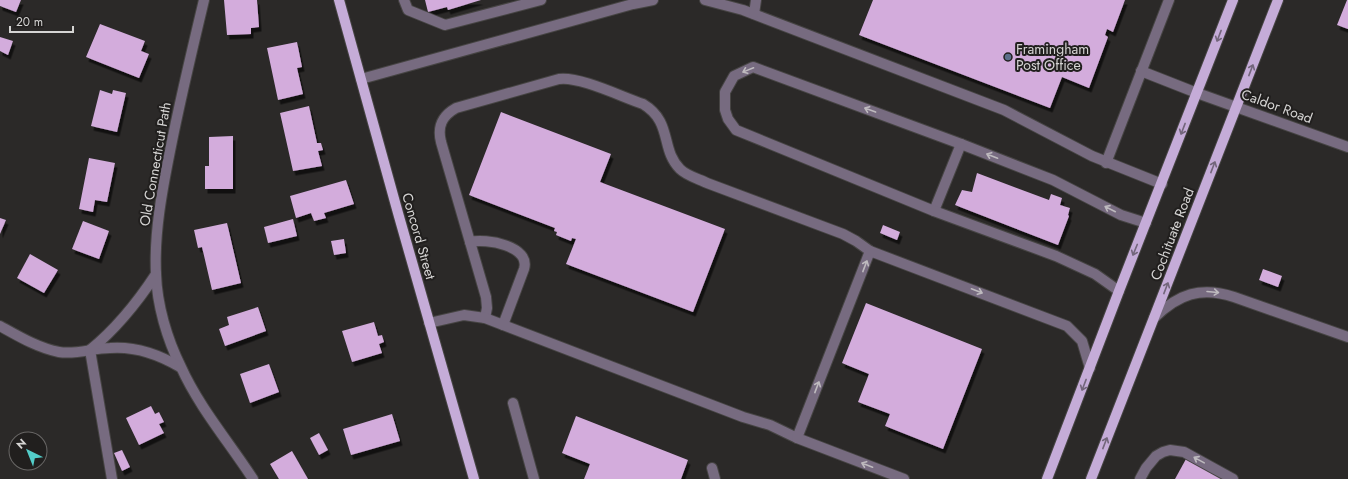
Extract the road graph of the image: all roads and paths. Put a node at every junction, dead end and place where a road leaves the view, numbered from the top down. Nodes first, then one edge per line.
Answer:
1 (204, 0) edge
2 (339, 0) edge
3 (404, 0) edge
4 (541, 0) edge
5 (653, 0) edge
6 (705, 0) edge
7 (756, 0) edge
8 (1169, 0) edge
9 (1233, 0) edge
10 (1278, 0) edge
11 (754, 14) junction
12 (1141, 71) junction
13 (361, 79) junction
14 (1197, 93) junction
15 (1236, 107) junction
16 (961, 144) junction
17 (1348, 147) edge
18 (1106, 163) junction
19 (1162, 184) junction
20 (934, 211) junction
21 (1146, 223) junction
22 (470, 242) junction
23 (870, 250) junction
24 (156, 274) junction
25 (1119, 291) junction
26 (485, 318) junction
27 (1154, 318) junction
28 (429, 323) junction
29 (503, 325) junction
30 (0, 326) edge
31 (1348, 337) edge
32 (90, 350) junction
33 (180, 366) junction
34 (1090, 368) junction
35 (513, 402) dead end
36 (797, 438) junction
37 (712, 468) dead end
38 (112, 479) edge
39 (253, 479) edge
40 (474, 479) edge
41 (534, 479) edge
42 (715, 479) edge
43 (904, 479) edge
44 (1047, 479) edge
45 (1091, 479) edge
46 (1140, 479) edge
47 (1233, 479) edge

1 - 24 street, Old Connecticut Path
2 - 13 main road, Concord Street
3 - 4 street
5 - 13 street
6 - 11 street
7 - 11 street
8 - 12 street
9 -> 14 main road, Cochituate Road
15 -> 10 main road, Cochituate Road
11 - 18 street
12 - 14 street, Caldor Road
12 - 18 street
13 - 28 main road, Concord Street
14 - 15 street, Caldor Road
14 -> 19 main road, Cochituate Road
15 - 17 street, Caldor Road
27 -> 15 main road, Cochituate Road
16 - 20 street
16 -> 20 street
21 -> 16 street
18 - 19 street
19 - 21 main road, Cochituate Road
20 - 25 street
21 -> 25 main road, Cochituate Road
22 - 23 street
22 - 26 street
22 - 29 street
23 -> 34 street
36 -> 23 street
24 - 32 street
24 - 33 street, Old Connecticut Path
25 - 34 main road, Cochituate Road
26 - 28 street
26 - 29 street
27 -> 31 street
45 -> 27 main road, Cochituate Road
28 - 40 main road, Concord Street
29 - 36 street
30 - 32 street
32 - 33 street
32 - 38 street
33 - 39 street, Old Connecticut Path
34 -> 44 main road, Cochituate Road
35 - 41 street
43 -> 36 street
37 - 42 street
47 -> 46 street

